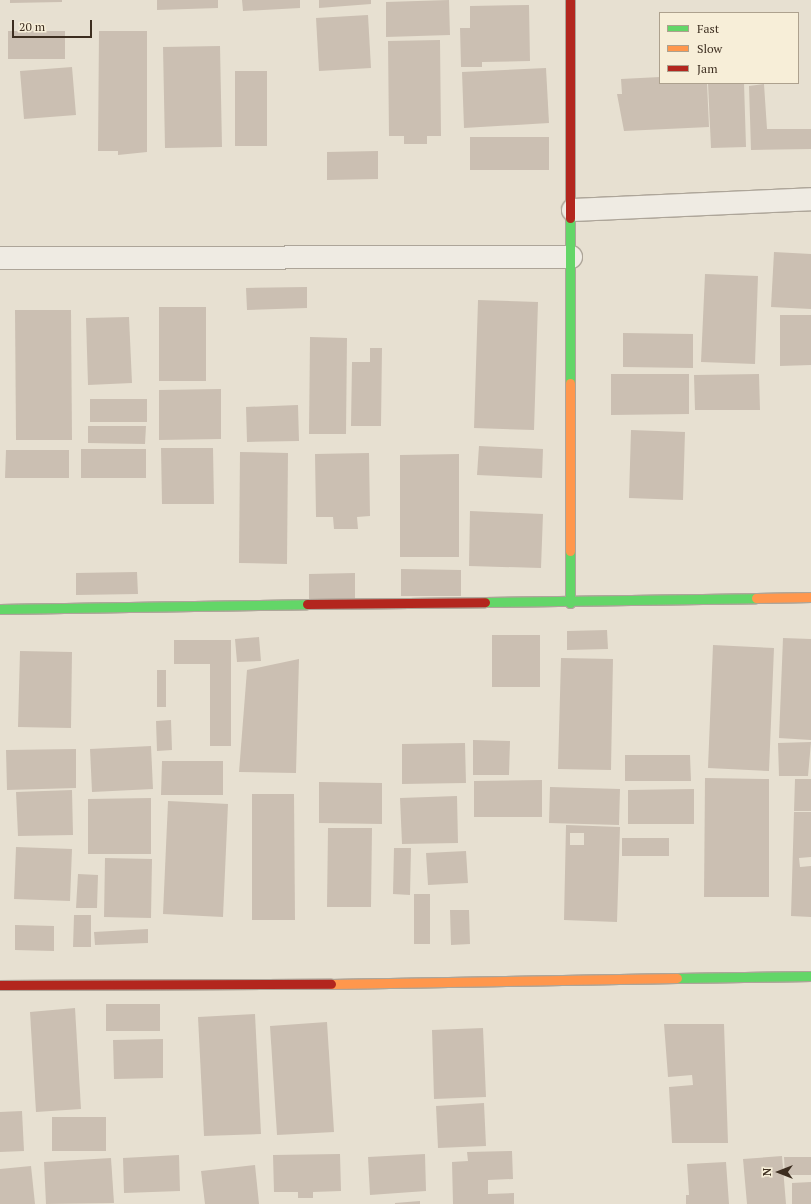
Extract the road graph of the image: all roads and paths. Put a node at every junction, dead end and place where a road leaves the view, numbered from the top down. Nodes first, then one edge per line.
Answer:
1 (570, 0) edge
2 (811, 199) edge
3 (573, 210) junction
4 (571, 257) junction
5 (0, 258) edge
6 (811, 597) edge
7 (570, 603) junction
8 (0, 609) edge
9 (811, 976) edge
10 (0, 985) edge

1 - 3 street
2 - 3 street
3 - 4 street
4 - 5 street
4 - 7 street
6 - 7 street
7 - 8 street
9 - 10 street

